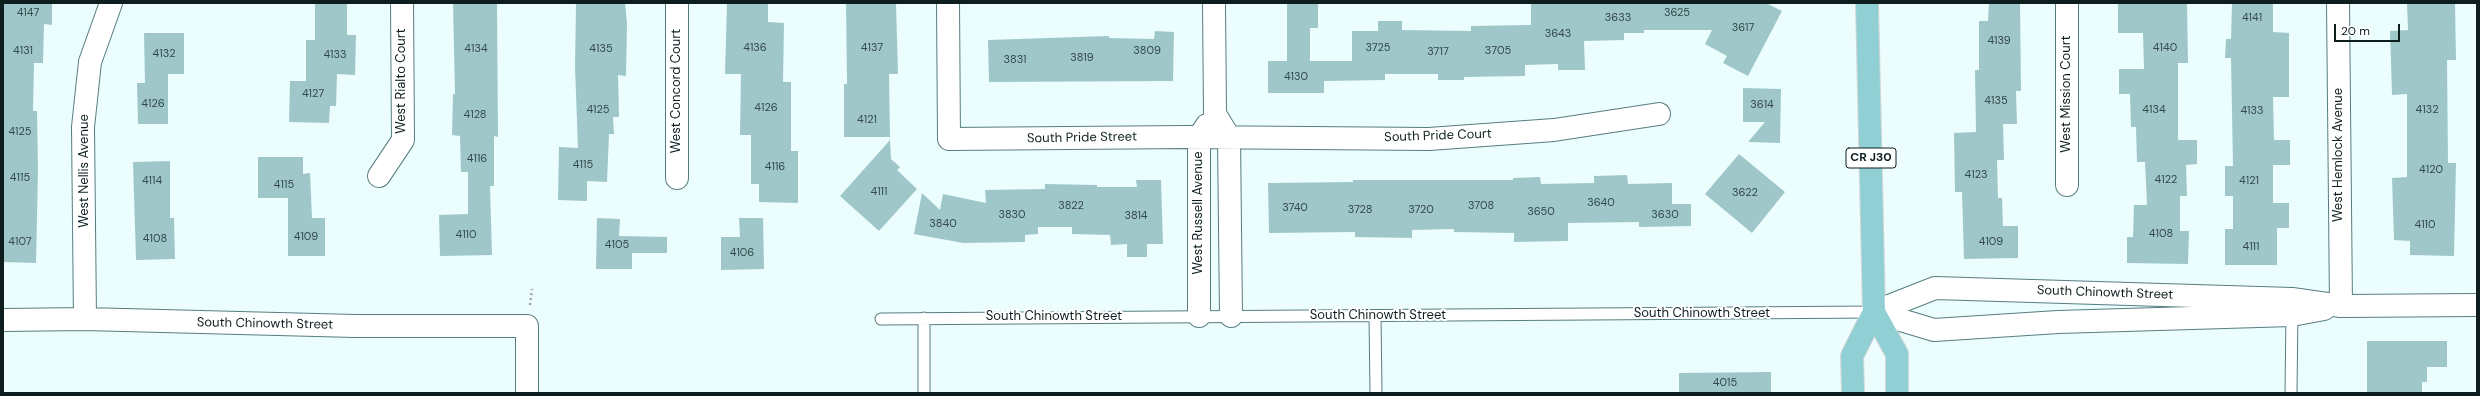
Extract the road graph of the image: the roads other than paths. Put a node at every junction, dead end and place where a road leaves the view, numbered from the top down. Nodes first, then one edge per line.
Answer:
1 (112, 3) edge
2 (402, 3) edge
3 (676, 3) edge
4 (948, 3) edge
5 (1214, 3) edge
6 (1867, 3) edge
7 (2067, 3) edge
8 (2338, 3) edge
9 (1659, 114) dead end
10 (1214, 136) junction
11 (379, 176) dead end
12 (677, 178) dead end
13 (2067, 185) dead end
14 (2477, 305) edge
15 (2341, 306) junction
16 (2292, 307) junction
17 (1874, 312) junction
18 (1198, 316) junction
19 (1231, 316) junction
20 (1375, 316) junction
21 (881, 318) dead end
22 (924, 318) junction
23 (85, 319) junction
24 (3, 320) edge
25 (527, 393) edge
26 (924, 393) edge
27 (1376, 393) edge
28 (1853, 393) edge
29 (1897, 393) edge
30 (2291, 393) edge

1 - 23 street, West Nellis Avenue
2 - 11 street, West Rialto Court
3 - 12 street, West Concord Court
4 - 10 street, South Pride Street
5 - 10 street
6 - 17 main road, CR J30
7 - 13 street, West Mission Court
8 - 15 street, West Hemlock Avenue
9 - 10 street, South Pride Court
10 - 18 street, West Russell Avenue
10 - 19 street
14 - 15 street, South Chinowth Street
15 - 16 street, South Chinowth Street
16 - 17 street, South Chinowth Street
16 - 17 street, South Chinowth Street
16 - 30 lane
17 - 20 lane, South Chinowth Street
17 - 28 main road, CR J30
17 - 29 main road, CR J30
18 - 19 lane, South Chinowth Street
18 - 22 lane, South Chinowth Street
19 - 20 lane, South Chinowth Street
20 - 27 lane
21 - 22 lane, South Chinowth Street
22 - 26 lane
23 - 24 street, South Chinowth Street
23 - 25 street, South Chinowth Street

